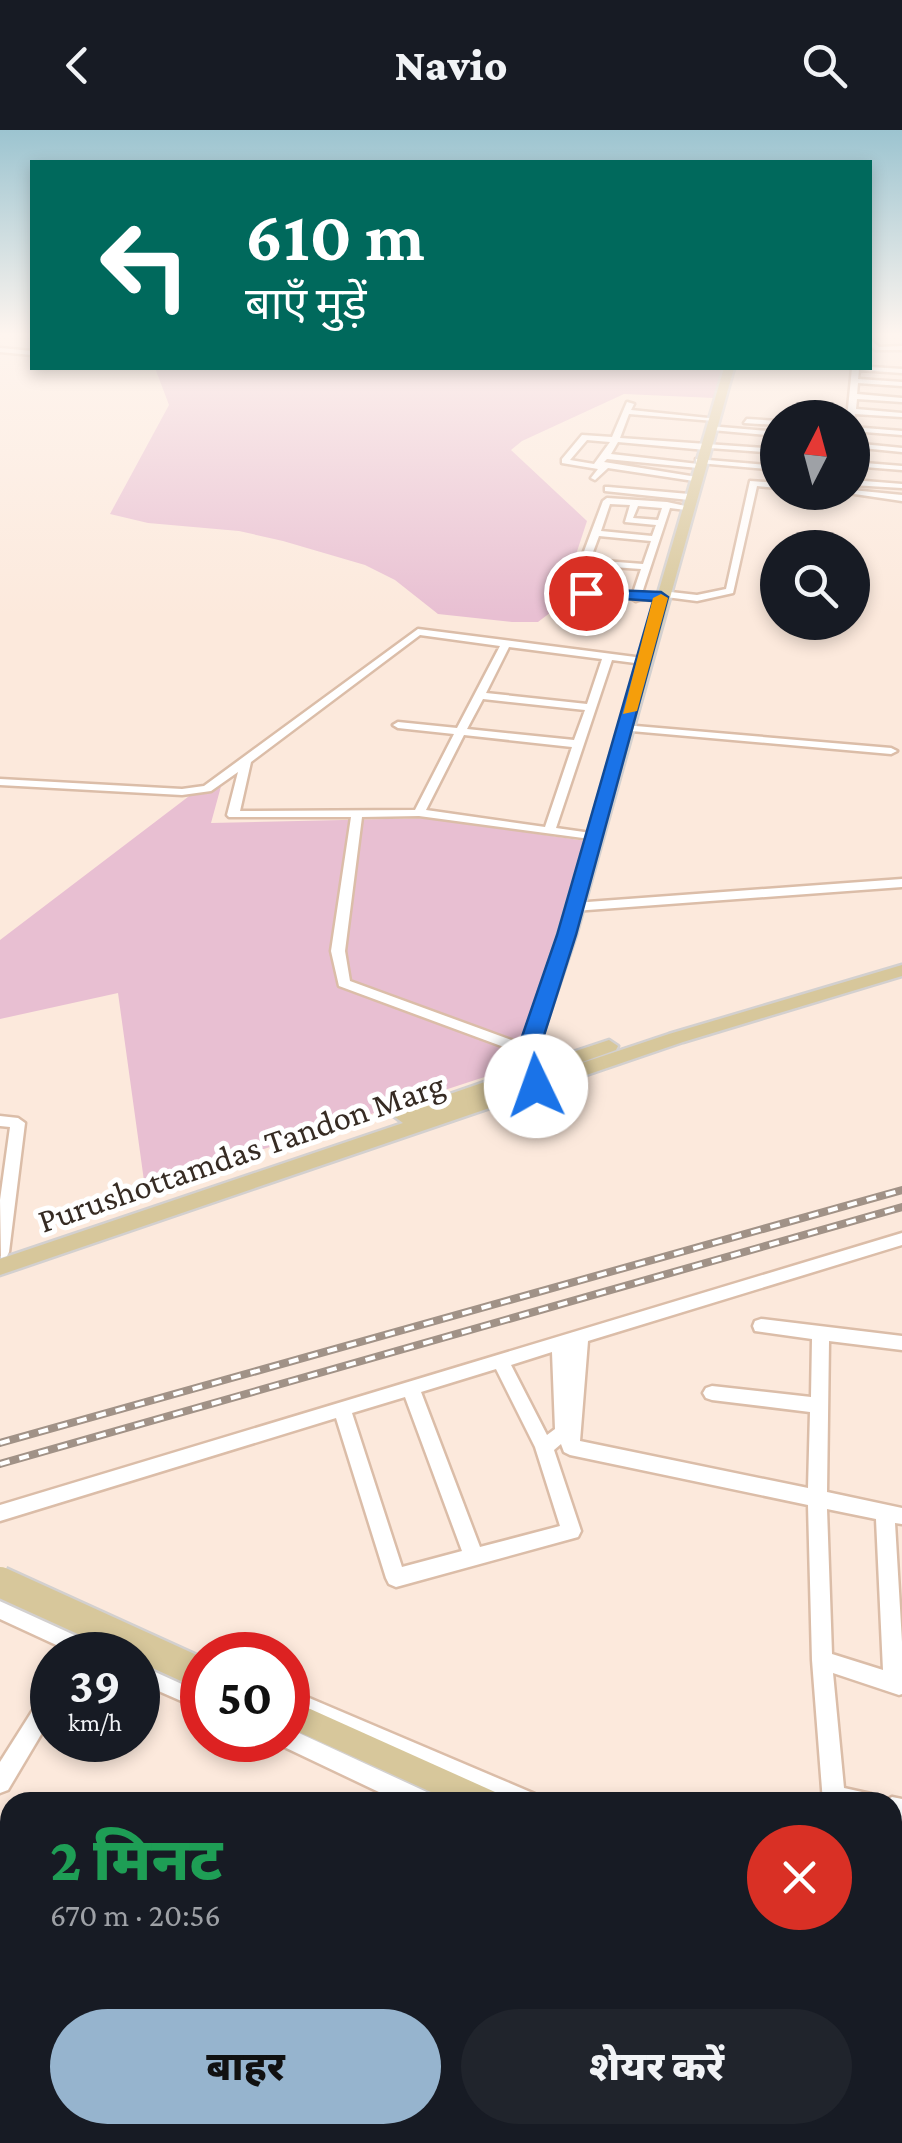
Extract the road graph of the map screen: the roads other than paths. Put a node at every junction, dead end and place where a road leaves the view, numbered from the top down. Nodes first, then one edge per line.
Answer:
1 (619, 429) edge
2 (671, 429) edge
3 (711, 429) edge
4 (756, 429) edge
5 (870, 430) edge
6 (902, 433) edge
7 (612, 443) junction
8 (706, 446) junction
9 (870, 447) edge
10 (760, 449) edge
11 (760, 449) edge
12 (760, 449) edge
13 (902, 450) edge
14 (760, 452) edge
15 (726, 460) junction
16 (870, 465) edge
17 (604, 468) junction
18 (902, 468) edge
19 (752, 476) dead end
20 (595, 478) dead end
21 (760, 485) edge
22 (870, 486) edge
23 (902, 486) edge
24 (608, 489) dead end
25 (870, 489) edge
26 (902, 498) edge
27 (634, 502) junction
28 (687, 502) junction
29 (667, 506) junction
30 (660, 523) junction
31 (597, 532) junction
32 (655, 539) junction
33 (644, 568) junction
34 (586, 593) dead end
35 (661, 595) junction
36 (636, 598) junction
37 (505, 645) junction
38 (608, 657) junction
39 (643, 661) junction
40 (479, 696) junction
41 (591, 708) junction
42 (398, 724) dead end
43 (624, 728) junction
44 (461, 732) junction
45 (578, 744) junction
46 (891, 751) dead end
47 (246, 761) junction
48 (0, 782) edge
49 (419, 813) junction
50 (357, 814) junction
51 (549, 831) junction
52 (594, 837) junction
53 (902, 883) edge
54 (574, 907) junction
55 (902, 958) edge
56 (902, 970) edge
57 (532, 1069) junction
58 (0, 1121) edge
59 (902, 1239) edge
60 (0, 1258) edge
61 (761, 1326) dead end
62 (821, 1332) junction
63 (580, 1337) junction
64 (902, 1343) edge
65 (560, 1344) junction
66 (500, 1361) junction
67 (410, 1389) junction
68 (712, 1393) dead end
69 (821, 1406) junction
70 (342, 1410) junction
71 (544, 1447) junction
72 (817, 1498) junction
73 (0, 1514) edge
74 (894, 1514) edge
75 (472, 1554) junction
76 (0, 1569) edge
77 (0, 1582) edge
78 (0, 1609) edge
79 (100, 1617) junction
80 (45, 1632) edge
81 (95, 1632) edge
82 (180, 1652) edge
83 (822, 1660) junction
84 (180, 1664) edge
85 (898, 1685) edge
86 (310, 1708) edge
87 (310, 1723) edge
88 (30, 1733) edge
89 (310, 1749) edge
90 (1, 1780) edge
91 (401, 1792) edge
92 (463, 1792) edge
93 (504, 1792) edge
94 (833, 1792) edge

1 - 7 street
2 - 8 street
3 - 8 main road
4 - 8 street
5 - 6 street
7 - 8 street
7 - 8 street
7 - 17 street
7 - 17 street
8 - 10 street
8 - 15 street
8 - 15 street
8 - 17 street
8 - 28 main road
9 - 13 street
11 - 15 street
12 - 15 street
14 - 19 street
16 - 18 street
17 - 20 street
21 - 35 street
22 - 23 street
24 - 28 street
25 - 26 street
27 - 29 street
27 - 30 street
27 - 31 street
28 - 29 street
28 - 35 main road
29 - 30 street
30 - 32 street
31 - 32 street
31 - 33 street
32 - 33 street
33 - 36 street
34 - 36 street
35 - 36 street
35 - 39 main road
37 - 38 street
37 - 40 street
37 - 47 street
38 - 39 street
38 - 41 street
39 - 43 main road
40 - 41 street
40 - 44 street
41 - 45 street
42 - 44 street
43 - 46 street
43 - 52 main road
44 - 45 street
44 - 49 street
45 - 51 street
47 - 48 street
47 - 50 street
49 - 50 street
49 - 51 street
50 - 57 street
51 - 52 street
52 - 54 main road
53 - 54 street
54 - 57 main road
55 - 57 main road
56 - 57 main road, Purushottamdas Tandon Marg
57 - 60 main road, Purushottamdas Tandon Marg
58 - 60 street
59 - 63 street
61 - 62 street
62 - 64 street
62 - 69 street
63 - 65 street
63 - 72 street
65 - 66 street
65 - 71 street
66 - 67 street
66 - 71 street
67 - 70 street
67 - 75 street
68 - 69 street
69 - 72 street
70 - 73 street
70 - 75 street
71 - 75 street
72 - 74 street
72 - 83 street
74 - 85 street
76 - 79 street
77 - 84 main road, bridge
78 - 80 street
79 - 81 street
79 - 82 street
83 - 85 street
83 - 94 street
86 - 93 street
87 - 92 main road
88 - 90 street
89 - 91 street

